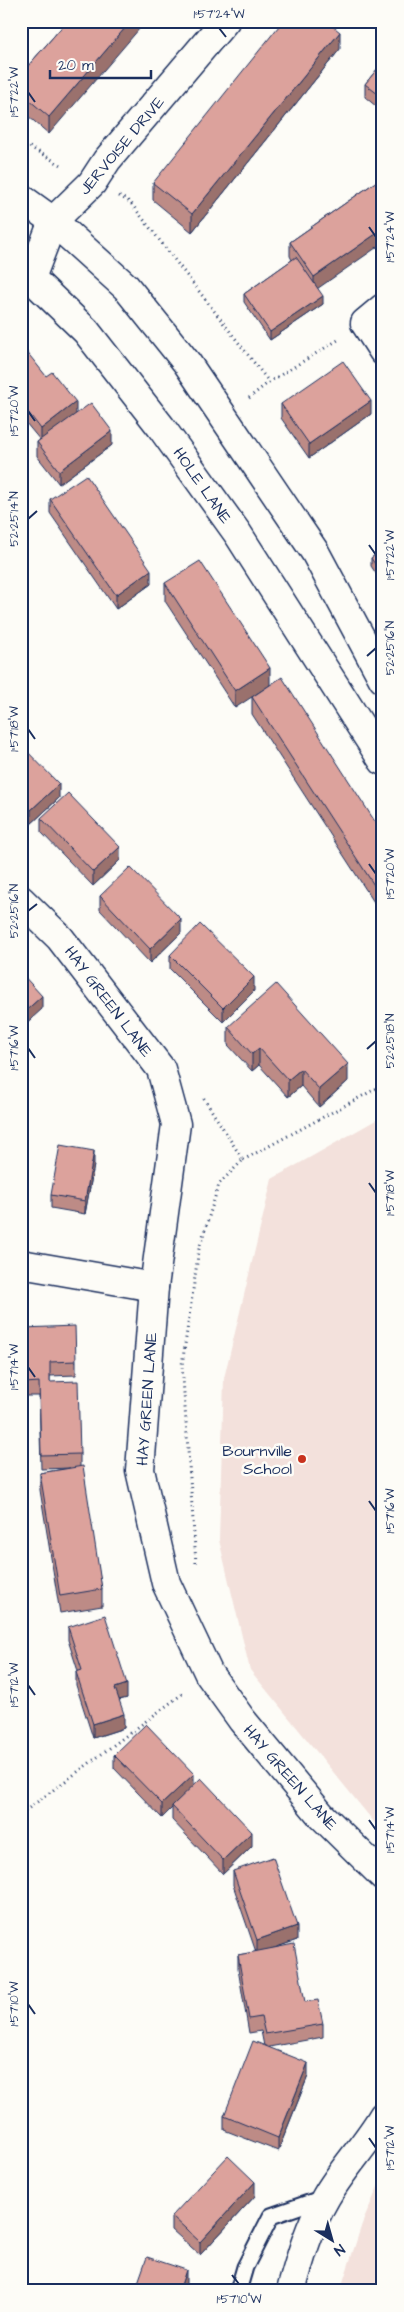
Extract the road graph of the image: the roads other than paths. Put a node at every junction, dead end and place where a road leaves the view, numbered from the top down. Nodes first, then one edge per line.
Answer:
1 (225, 21) edge
2 (21, 198) edge
3 (53, 221) junction
4 (374, 316) edge
5 (383, 351) edge
6 (383, 679) edge
7 (383, 761) edge
8 (21, 900) edge
9 (21, 1264) edge
10 (154, 1287) junction
11 (383, 1876) edge
12 (383, 2116) edge
13 (326, 2197) junction
14 (238, 2291) edge
15 (291, 2291) edge

1 - 3 street, JERVOISE DRIVE
2 - 3 street
3 - 6 street
3 - 7 street, HOLE LANE
4 - 5 street
8 - 10 street, HAY GREEN LANE
9 - 10 street
10 - 11 street, HAY GREEN LANE
12 - 13 street
13 - 14 lane
13 - 15 street

